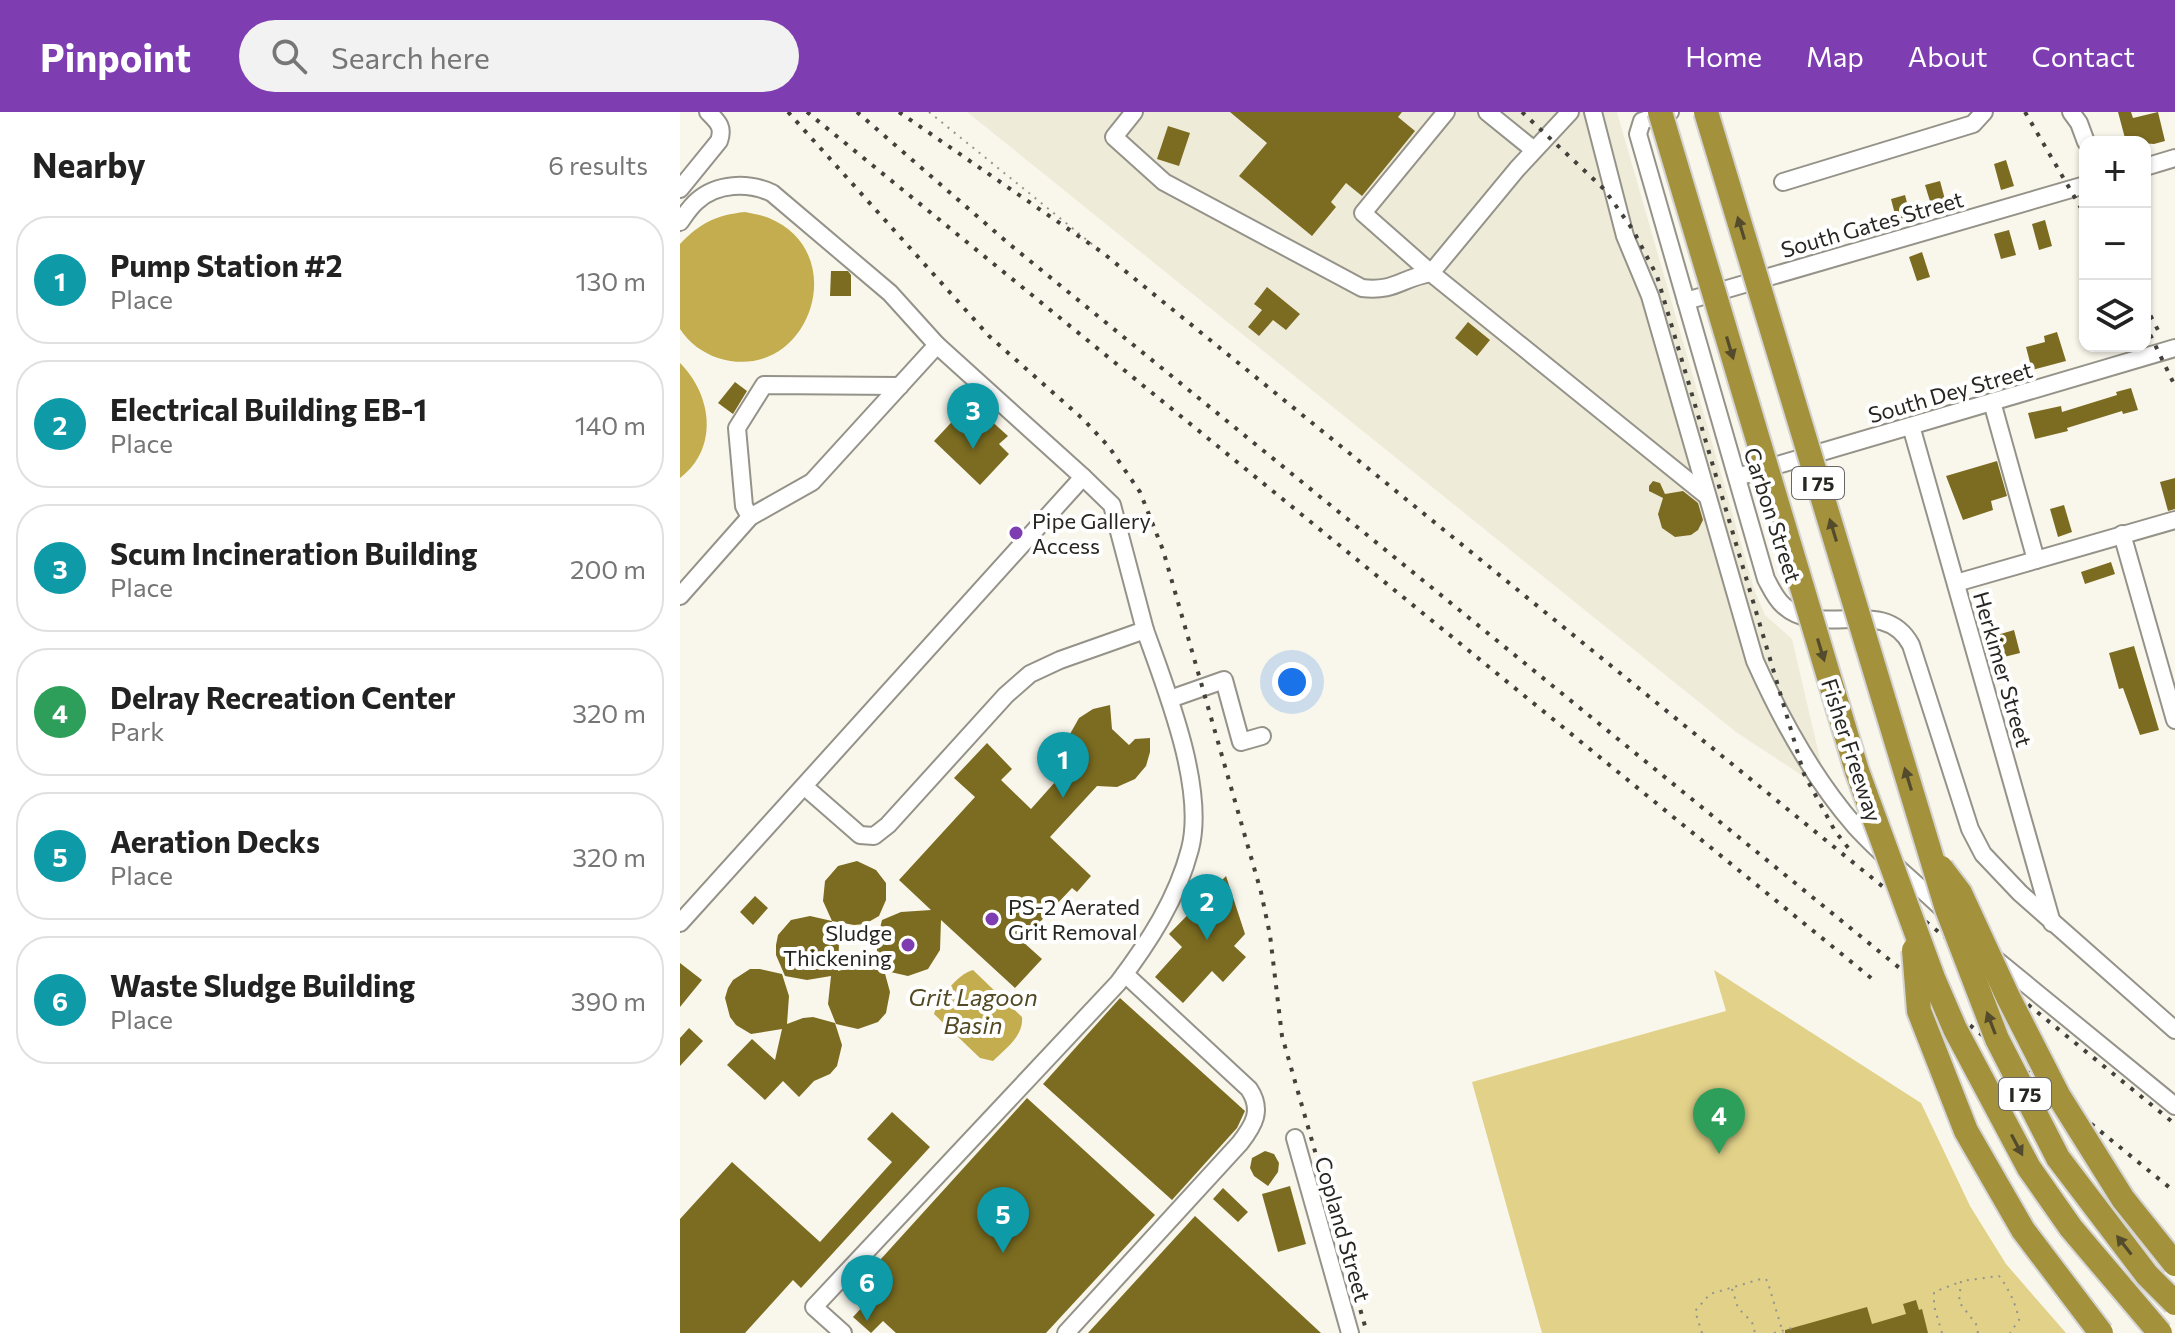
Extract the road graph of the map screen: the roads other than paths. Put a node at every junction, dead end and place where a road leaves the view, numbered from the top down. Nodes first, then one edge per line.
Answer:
1 (708, 112) edge
2 (1134, 112) edge
3 (1446, 112) edge
4 (1487, 112) edge
5 (1570, 112) edge
6 (1593, 112) edge
7 (1672, 112) edge
8 (1706, 112) edge
9 (1984, 112) edge
10 (2071, 112) edge
11 (1655, 115) edge
12 (2084, 136) edge
13 (1534, 150) junction
14 (2175, 158) edge
15 (2151, 165) edge
16 (1783, 182) dead end
17 (2078, 187) edge
18 (680, 189) edge
19 (680, 222) edge
20 (1431, 273) junction
21 (1686, 301) junction
22 (937, 345) junction
23 (2175, 348) edge
24 (900, 386) junction
25 (1992, 402) junction
26 (1911, 426) junction
27 (1083, 477) junction
28 (1737, 477) junction
29 (1707, 496) junction
30 (750, 517) junction
31 (2175, 520) edge
32 (2122, 534) junction
33 (2036, 560) junction
34 (1956, 583) junction
35 (680, 596) edge
36 (1145, 630) junction
37 (1170, 699) junction
38 (2175, 720) edge
39 (1262, 736) dead end
40 (805, 787) junction
41 (1930, 854) junction
42 (680, 923) edge
43 (1912, 923) junction
44 (2052, 924) junction
45 (1125, 974) junction
46 (2175, 1030) edge
47 (2175, 1106) edge
48 (1295, 1138) dead end
49 (2175, 1264) edge
50 (2175, 1303) edge
51 (843, 1333) edge
52 (1066, 1333) edge
53 (1350, 1333) edge
54 (2101, 1333) edge
55 (2160, 1333) edge

1 - 18 street
2 - 20 street
3 - 20 street
4 - 13 street
5 - 13 street
6 - 29 street
7 - 11 street
41 -> 8 highway, Fisher Freeway / I 75, bridge
9 - 16 street
10 - 12 street
11 - 21 street, Carbon Street
11 -> 43 highway, Fisher Freeway / I 75, bridge
13 - 20 street
14 - 15 street
17 - 21 street, South Gates Street
19 - 22 street
20 - 29 street
21 - 28 street, Carbon Street
22 - 24 street
22 - 27 street
23 - 25 street, South Dey Street
24 - 30 street
24 - 30 street
25 - 26 street, South Dey Street
25 - 33 street
26 - 28 street, South Dey Street
26 - 34 street, Herkimer Street
27 - 36 street
27 - 40 street
28 - 44 street, Carbon Street
29 - 47 street
30 - 35 street
31 - 32 street
32 - 33 street
32 - 38 street
33 - 34 street
34 - 44 street, Herkimer Street
36 - 37 street
36 - 40 street
37 - 39 street
37 - 45 street
40 - 42 street
41 - 49 highway, bridge
50 -> 41 highway, Fisher Freeway / I 75, bridge
43 - 54 highway, bridge
43 -> 55 highway, Fisher Freeway / I 75, bridge
44 - 46 street, Carbon Street
45 - 51 street
45 - 52 street
48 - 53 street, Copland Street

